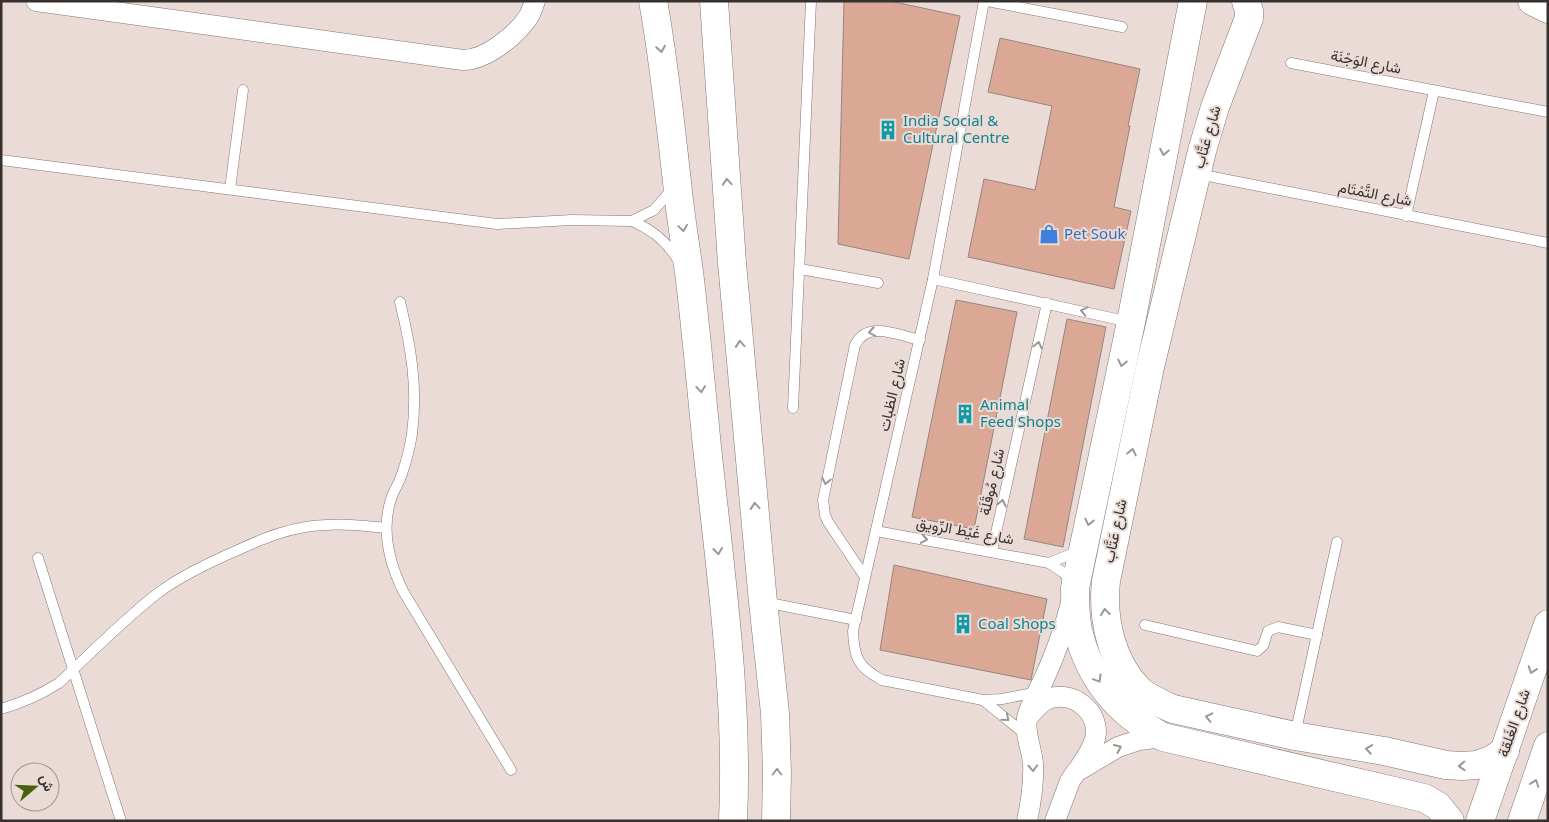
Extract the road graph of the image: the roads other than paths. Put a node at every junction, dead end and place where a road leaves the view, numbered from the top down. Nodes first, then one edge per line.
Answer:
1 (36, 1) edge
2 (535, 1) edge
3 (652, 1) edge
4 (714, 1) edge
5 (811, 1) edge
6 (985, 1) edge
7 (1193, 1) edge
8 (1206, 1) edge
9 (1246, 1) edge
10 (1532, 1) edge
11 (1541, 1) edge
12 (1548, 3) edge
13 (1548, 9) edge
14 (1122, 27) dead end
15 (1291, 63) dead end
16 (243, 90) dead end
17 (1434, 91) junction
18 (1548, 112) edge
19 (1171, 115) junction
20 (1208, 127) junction
21 (1, 160) edge
22 (1197, 174) junction
23 (677, 183) junction
24 (230, 189) junction
25 (1406, 216) junction
26 (632, 221) junction
27 (1548, 244) edge
28 (800, 269) junction
29 (933, 279) junction
30 (690, 282) junction
31 (878, 283) dead end
32 (400, 302) dead end
33 (1047, 303) junction
34 (1131, 322) junction
35 (920, 340) junction
36 (793, 408) dead end
37 (386, 528) junction
38 (876, 530) junction
39 (1336, 542) dead end
40 (1083, 549) junction
41 (992, 551) junction
42 (38, 558) dead end
43 (1049, 563) junction
44 (865, 577) junction
45 (1075, 589) junction
46 (722, 599) junction
47 (764, 602) junction
48 (856, 620) junction
49 (1548, 624) edge
50 (1145, 626) dead end
51 (1317, 635) junction
52 (72, 670) junction
53 (1038, 692) junction
54 (983, 700) junction
55 (1, 709) edge
56 (1027, 728) junction
57 (1295, 736) junction
58 (1163, 737) junction
59 (1548, 746) edge
60 (1505, 751) junction
61 (511, 770) dead end
62 (1076, 772) junction
63 (121, 821) edge
64 (733, 821) edge
65 (776, 821) edge
66 (1027, 821) edge
67 (1055, 821) edge
68 (1450, 821) edge
69 (1480, 821) edge
70 (1522, 821) edge

1 - 2 street
3 -> 23 street
47 -> 4 street
5 - 28 lane
6 - 14 lane
6 - 29 lane, شارع الظبات
7 - 19 street, شارع عَتَّاب
8 - 19 street, شارع عَتَّاب
9 - 20 street, شارع عَتَّاب
10 - 13 street
11 - 12 street
15 - 17 lane, شارع الوَجْنَة
16 - 24 lane
17 - 18 lane, شارع الوَجْنَة
17 - 25 lane
19 - 20 street
19 -> 34 street, شارع عَتَّاب
20 - 22 street, شارع عَتَّاب
21 - 24 lane
22 - 25 lane, شارع التَّمْتَام
57 -> 22 street, شارع عَتَّاب
23 - 26 lane
23 -> 30 street
24 - 26 lane
25 - 27 lane, شارع التَّمْتَام
26 - 30 lane
28 - 31 lane
28 - 36 lane
29 - 33 lane
29 - 35 lane, شارع الظبات
30 -> 46 street
32 - 37 lane
34 -> 33 lane
41 -> 33 lane, شارع مُوقَلَة
34 -> 40 street, شارع عَتَّاب
35 - 38 lane, شارع الظبات
35 -> 44 lane
37 - 52 lane
37 - 61 lane
38 -> 41 lane, شارع غَيْط الرِّويق
38 - 44 lane, شارع الظبات
39 - 51 lane
40 - 43 lane
40 - 45 street, شارع عَتَّاب
41 - 43 lane, شارع غَيْط الرِّويق
42 - 52 lane
43 - 45 lane, شارع غَيْط الرِّويق
44 - 48 lane, شارع الظبات
45 - 53 street, شارع عَتَّاب
45 -> 58 street, شارع عَتَّاب
46 - 47 street
46 - 64 street
47 - 48 lane
65 -> 47 street
48 - 54 lane, شارع الظبات
49 -> 60 street, شارع الغَلقة
50 - 51 lane
51 - 57 lane
52 - 55 lane
52 - 63 lane
53 - 54 lane, شارع الظبات
53 - 56 street, شارع عَتَّاب
54 -> 56 lane, شارع الظبات
56 - 62 street
56 -> 66 street
60 -> 57 street, شارع عَتَّاب
62 -> 58 street, شارع عَتَّاب
58 - 68 street, شارع عَتَّاب
70 -> 59 street
60 - 69 street, شارع الغَلقة
62 - 67 street

